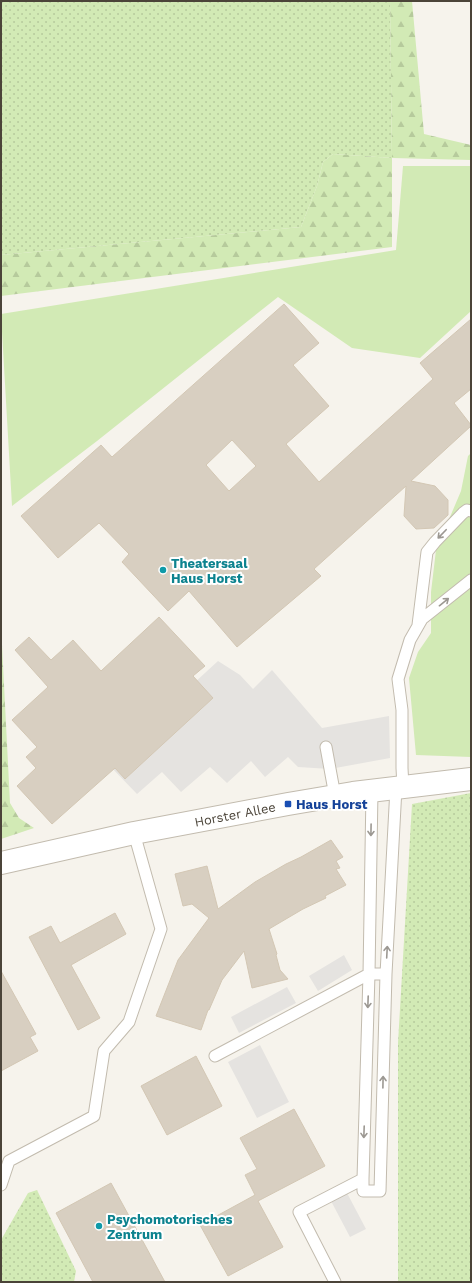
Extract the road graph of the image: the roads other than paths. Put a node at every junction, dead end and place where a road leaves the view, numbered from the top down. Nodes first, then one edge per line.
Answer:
1 (471, 511) edge
2 (471, 580) edge
3 (418, 625) junction
4 (326, 747) dead end
5 (471, 779) edge
6 (399, 787) junction
7 (372, 791) junction
8 (335, 796) junction
9 (134, 833) junction
10 (1, 863) edge
11 (369, 974) junction
12 (386, 974) junction
13 (215, 1056) dead end
14 (363, 1179) junction
15 (1, 1185) edge
16 (335, 1282) edge

1 -> 3 lane
3 -> 2 lane
3 - 6 lane
4 - 8 lane
5 - 6 street, Horster Allee
6 - 7 street, Horster Allee
12 -> 6 lane
7 - 8 street, Horster Allee
7 -> 11 lane
8 - 9 street, Horster Allee
9 - 10 street, Horster Allee
9 - 15 lane
11 - 12 lane
11 - 13 lane
11 -> 14 lane
14 -> 12 lane
14 - 16 lane

